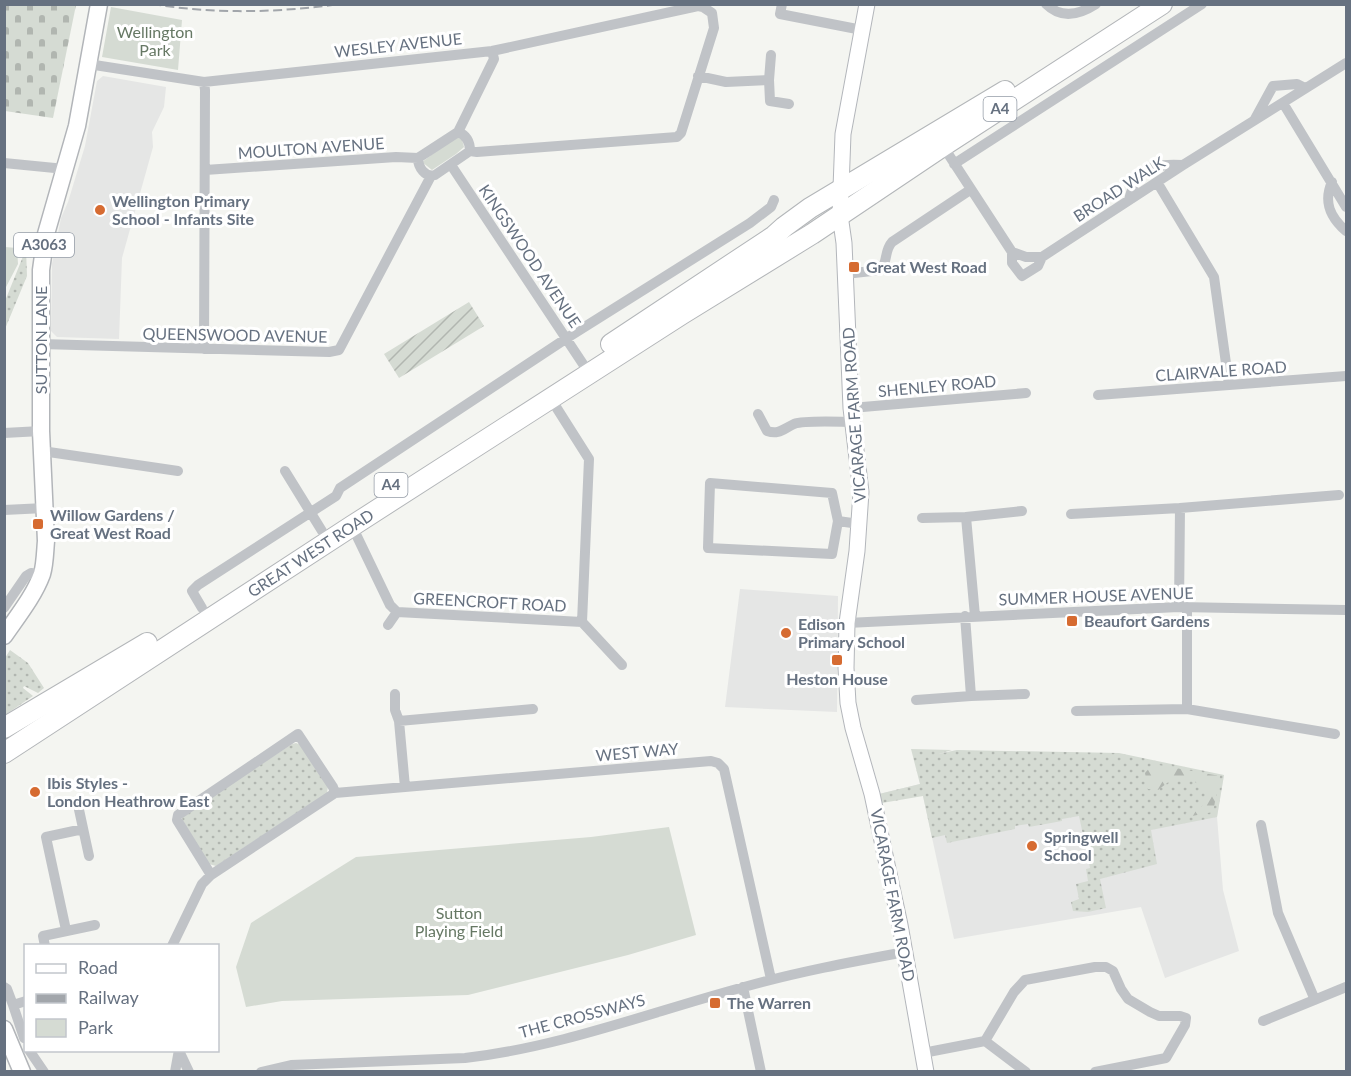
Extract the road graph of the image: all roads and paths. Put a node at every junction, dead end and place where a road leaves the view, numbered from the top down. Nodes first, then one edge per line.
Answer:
1 (99, 4) edge
2 (782, 4) edge
3 (867, 4) edge
4 (1046, 4) edge
5 (1096, 4) edge
6 (1138, 4) edge
7 (1162, 4) edge
8 (1202, 4) edge
9 (862, 30) junction
10 (492, 51) junction
11 (771, 55) dead end
12 (1347, 63) edge
13 (88, 64) junction
14 (698, 75) junction
15 (769, 80) junction
16 (204, 82) junction
17 (1305, 88) junction
18 (1283, 103) junction
19 (789, 104) dead end
20 (1254, 120) junction
21 (458, 132) junction
22 (943, 146) junction
23 (470, 151) junction
24 (418, 158) junction
25 (4, 163) edge
26 (954, 164) junction
27 (451, 165) junction
28 (1183, 165) junction
29 (65, 169) junction
30 (205, 170) junction
31 (430, 176) junction
32 (1157, 182) junction
33 (1332, 182) junction
34 (841, 190) junction
35 (970, 190) junction
36 (774, 200) dead end
37 (1129, 200) junction
38 (1347, 207) edge
39 (840, 215) junction
40 (750, 223) junction
41 (1347, 231) edge
42 (768, 240) junction
43 (1012, 252) junction
44 (1042, 257) junction
45 (845, 274) junction
46 (567, 339) junction
47 (41, 344) junction
48 (204, 350) junction
49 (583, 364) junction
50 (1347, 376) edge
51 (1229, 385) junction
52 (1026, 393) dead end
53 (1098, 395) dead end
54 (551, 399) junction
55 (758, 414) dead end
56 (852, 415) junction
57 (41, 431) junction
58 (4, 433) edge
59 (42, 451) junction
60 (178, 471) dead end
61 (285, 471) dead end
62 (1339, 495) dead end
63 (45, 508) junction
64 (1180, 508) junction
65 (4, 510) edge
66 (1022, 511) dead end
67 (311, 513) junction
68 (1071, 514) dead end
69 (966, 517) junction
70 (922, 518) dead end
71 (838, 521) junction
72 (860, 524) junction
73 (352, 526) junction
74 (322, 531) junction
75 (42, 574) junction
76 (1183, 607) junction
77 (4, 608) edge
78 (202, 608) junction
79 (1347, 610) edge
80 (397, 612) junction
81 (970, 616) junction
82 (582, 622) junction
83 (847, 623) junction
84 (388, 625) dead end
85 (4, 636) edge
86 (622, 665) dead end
87 (395, 694) dead end
88 (1025, 694) dead end
89 (971, 696) junction
90 (916, 700) dead end
91 (533, 709) dead end
92 (1187, 709) junction
93 (1077, 711) dead end
94 (65, 713) junction
95 (399, 721) junction
96 (4, 728) edge
97 (1335, 734) dead end
98 (4, 741) edge
99 (4, 753) edge
100 (405, 787) junction
101 (335, 793) junction
102 (78, 805) dead end
103 (1261, 825) dead end
104 (83, 829) junction
105 (89, 856) dead end
106 (211, 875) junction
107 (95, 925) dead end
108 (66, 930) junction
109 (45, 944) edge
110 (172, 944) edge
111 (905, 952) junction
112 (771, 980) junction
113 (4, 987) edge
114 (743, 987) junction
115 (1347, 987) edge
116 (1315, 1000) junction
117 (24, 1001) edge
118 (13, 1005) junction
119 (1263, 1021) dead end
120 (4, 1029) edge
121 (24, 1038) edge
122 (985, 1041) junction
123 (180, 1052) edge
124 (923, 1053) junction
125 (26, 1063) edge
126 (44, 1071) edge
127 (175, 1071) edge
128 (189, 1071) edge
129 (261, 1071) edge
130 (761, 1071) edge
131 (926, 1071) edge
132 (1026, 1071) edge
133 (1095, 1071) edge

1 - 13 main road, SUTTON LANE / A3063
2 - 9 street
3 - 9 street, VICARAGE FARM ROAD
4 - 5 street
6 - 34 highway, GREAT WEST ROAD / A4
7 - 22 highway, GREAT WEST ROAD / A4
8 - 26 street
9 - 34 street, VICARAGE FARM ROAD
10 - 14 street, WESLEY AVENUE
10 - 16 street, WESLEY AVENUE
10 - 21 street
11 - 15 street
12 - 17 street, BROAD WALK
13 - 16 street, WESLEY AVENUE
13 - 29 main road, SUTTON LANE / A3063
14 - 15 street
14 - 23 street
15 - 19 street
16 - 30 street
17 - 18 street, BROAD WALK
17 - 20 street
18 - 20 street, BROAD WALK
18 - 33 street
20 - 28 street, BROAD WALK
21 - 23 street
21 - 24 street
22 - 26 street
22 - 39 highway, GREAT WEST ROAD / A4
23 - 27 street
24 - 30 street, MOULTON AVENUE
24 - 31 street
25 - 29 street
26 - 35 street
27 - 31 street
27 - 46 street, KINGSWOOD AVENUE
28 - 32 street, BROAD WALK
28 - 37 street
29 - 47 main road, SUTTON LANE / A3063
30 - 48 street
31 - 48 street, QUEENSWOOD AVENUE
32 - 37 street, BROAD WALK
32 - 51 street
33 - 38 street
33 - 41 street
34 - 39 street, VICARAGE FARM ROAD
34 - 42 highway, GREAT WEST ROAD / A4
35 - 43 street
35 - 45 street
36 - 40 street
37 - 44 street, BROAD WALK
39 - 42 highway, A4
39 - 45 street, VICARAGE FARM ROAD
39 - 54 highway, GREAT WEST ROAD / A4
40 - 42 street
40 - 46 street
42 - 49 highway, GREAT WEST ROAD / A4
43 - 44 street
43 - 44 street, BROAD WALK
45 - 56 street, VICARAGE FARM ROAD
46 - 49 street, KINGSWOOD AVENUE
46 - 67 street
47 - 48 street, QUEENSWOOD AVENUE
47 - 57 main road, SUTTON LANE / A3063
49 - 74 highway, GREAT WEST ROAD / A4
50 - 51 street, CLAIRVALE ROAD
51 - 53 street, CLAIRVALE ROAD
52 - 56 street, SHENLEY ROAD
54 - 73 highway, GREAT WEST ROAD / A4
54 - 82 street, GREENCROFT ROAD
55 - 56 street, SHENLEY ROAD
56 - 72 street, VICARAGE FARM ROAD
57 - 58 street
57 - 59 main road, SUTTON LANE / A3063
59 - 60 street
59 - 63 main road, SUTTON LANE / A3063
61 - 67 street
62 - 64 street
63 - 65 street
63 - 75 main road, SUTTON LANE / A3063
64 - 68 street
64 - 76 street
66 - 69 street
67 - 74 street
67 - 78 street
69 - 70 street
69 - 81 street
71 - 71 street
71 - 72 street
72 - 83 street, VICARAGE FARM ROAD
73 - 80 street, GREENCROFT ROAD
73 - 94 highway, GREAT WEST ROAD / A4
74 - 78 highway, GREAT WEST ROAD / A4
75 - 77 street
75 - 85 main road, SUTTON LANE / A3063
76 - 79 street, SUMMER HOUSE AVENUE
76 - 81 street, SUMMER HOUSE AVENUE
76 - 92 street
78 - 96 highway, GREAT WEST ROAD / A4
80 - 82 street, GREENCROFT ROAD
80 - 84 street, GREENCROFT ROAD
81 - 83 street, SUMMER HOUSE AVENUE
81 - 89 street
82 - 86 street, GREENCROFT ROAD
83 - 111 street, VICARAGE FARM ROAD
87 - 95 street
88 - 89 street
89 - 90 street
91 - 95 street
92 - 93 street
92 - 97 street
94 - 98 highway, A4
94 - 99 highway, GREAT WEST ROAD / A4
95 - 100 street
100 - 101 street, WEST WAY
100 - 112 street, WEST WAY
101 - 106 street
101 - 106 street
102 - 104 street
103 - 116 street
104 - 105 street
104 - 108 street
106 - 110 street
107 - 108 street
108 - 109 street
111 - 112 street, THE CROSSWAYS
111 - 124 street, VICARAGE FARM ROAD
112 - 114 street, THE CROSSWAYS
113 - 118 street
114 - 129 street, THE CROSSWAYS
114 - 130 street
115 - 116 street
116 - 119 street
117 - 118 street
118 - 121 street
120 - 125 main road
122 - 124 street
122 - 132 street
122 - 133 street
123 - 127 street
123 - 128 street
124 - 131 street, VICARAGE FARM ROAD
125 - 126 street

